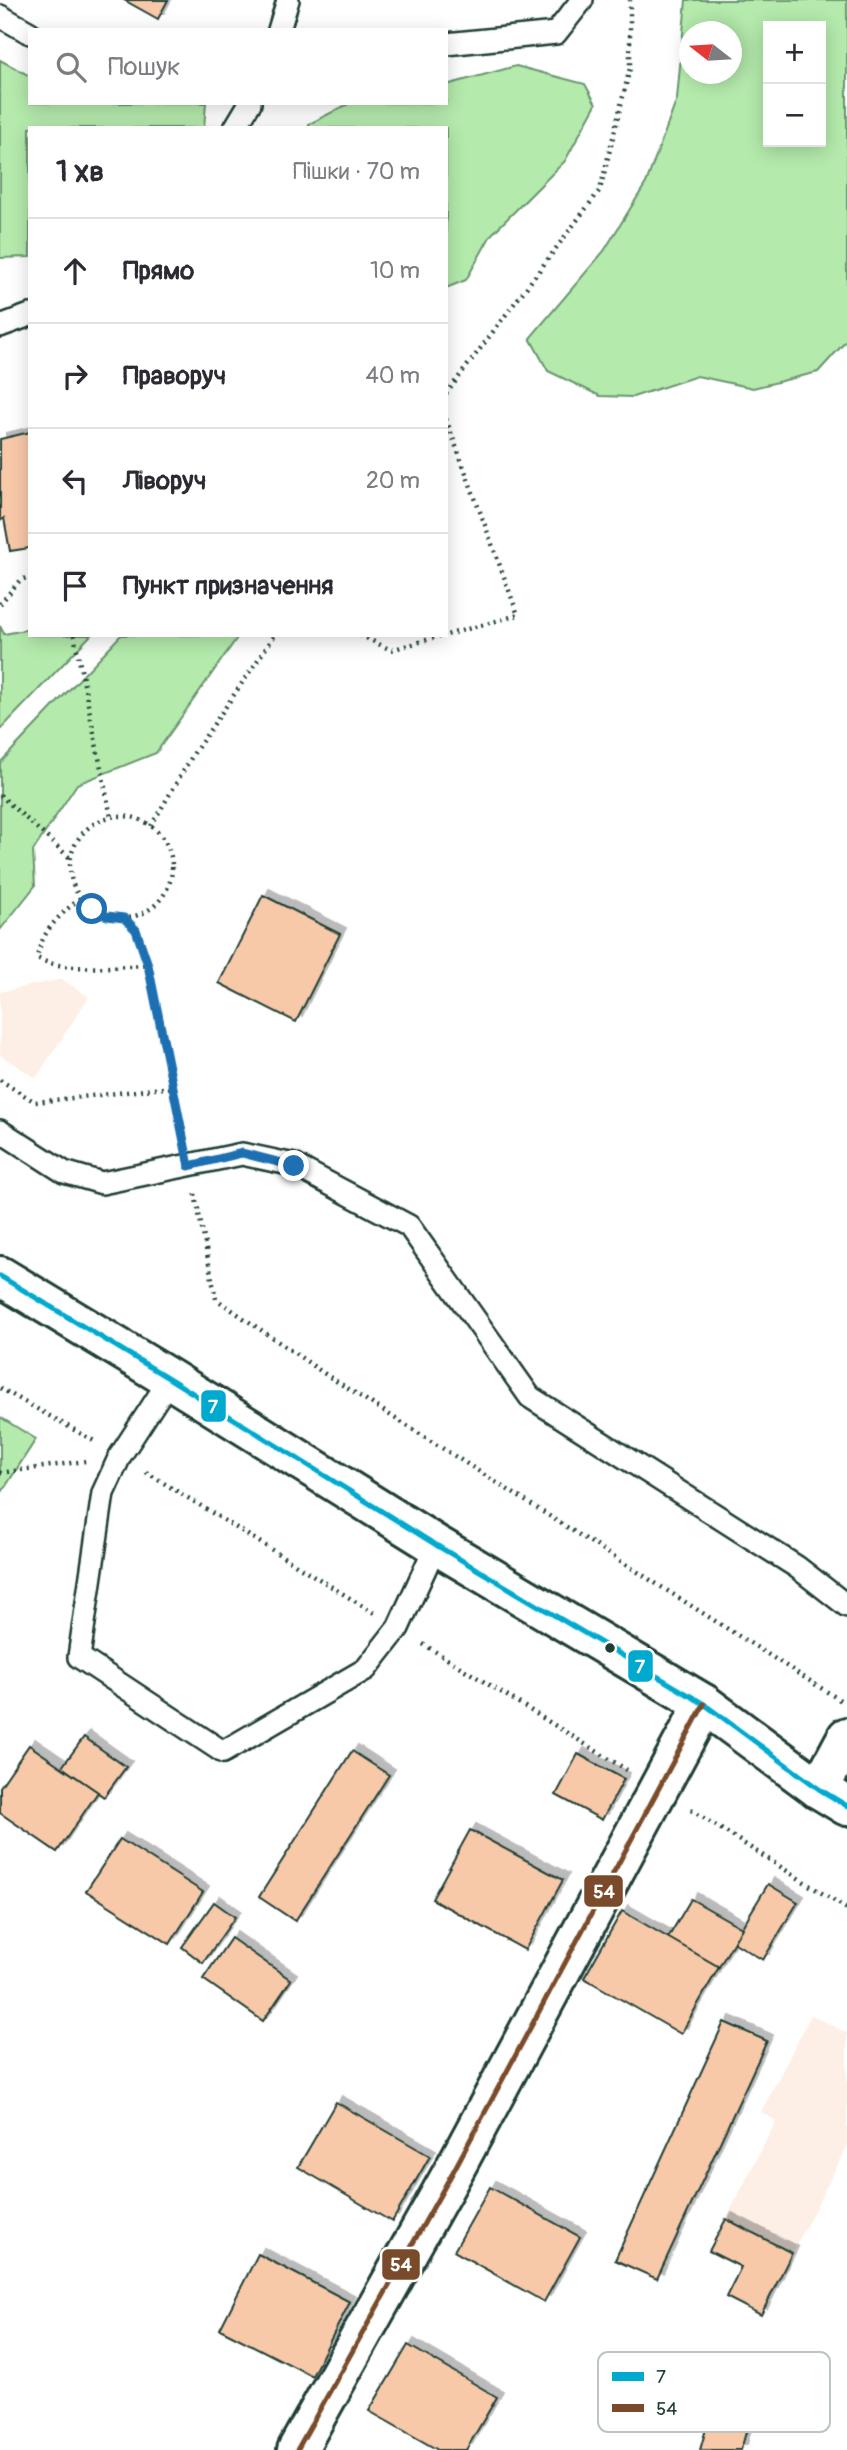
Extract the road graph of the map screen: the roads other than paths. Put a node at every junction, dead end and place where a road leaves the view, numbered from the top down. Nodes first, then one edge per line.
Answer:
1 (288, 0) edge
2 (582, 0) edge
3 (0, 16) edge
4 (280, 28) edge
5 (28, 32) edge
6 (448, 44) edge
7 (249, 105) edge
8 (236, 126) edge
9 (28, 316) edge
10 (0, 326) edge
11 (0, 1131) edge
12 (0, 1276) edge
13 (170, 1379) junction
14 (436, 1545) junction
15 (847, 1606) edge
16 (704, 1704) junction
17 (847, 1737) edge
18 (833, 1798) edge
19 (297, 2450) edge

1 - 4 lane
2 - 6 lane
3 - 5 lane
7 - 8 lane
9 - 10 lane
11 - 15 lane
12 - 13 main road
13 - 14 main road
13 - 14 lane
14 - 16 main road
16 - 18 main road
16 - 19 main road
17 - 18 main road

